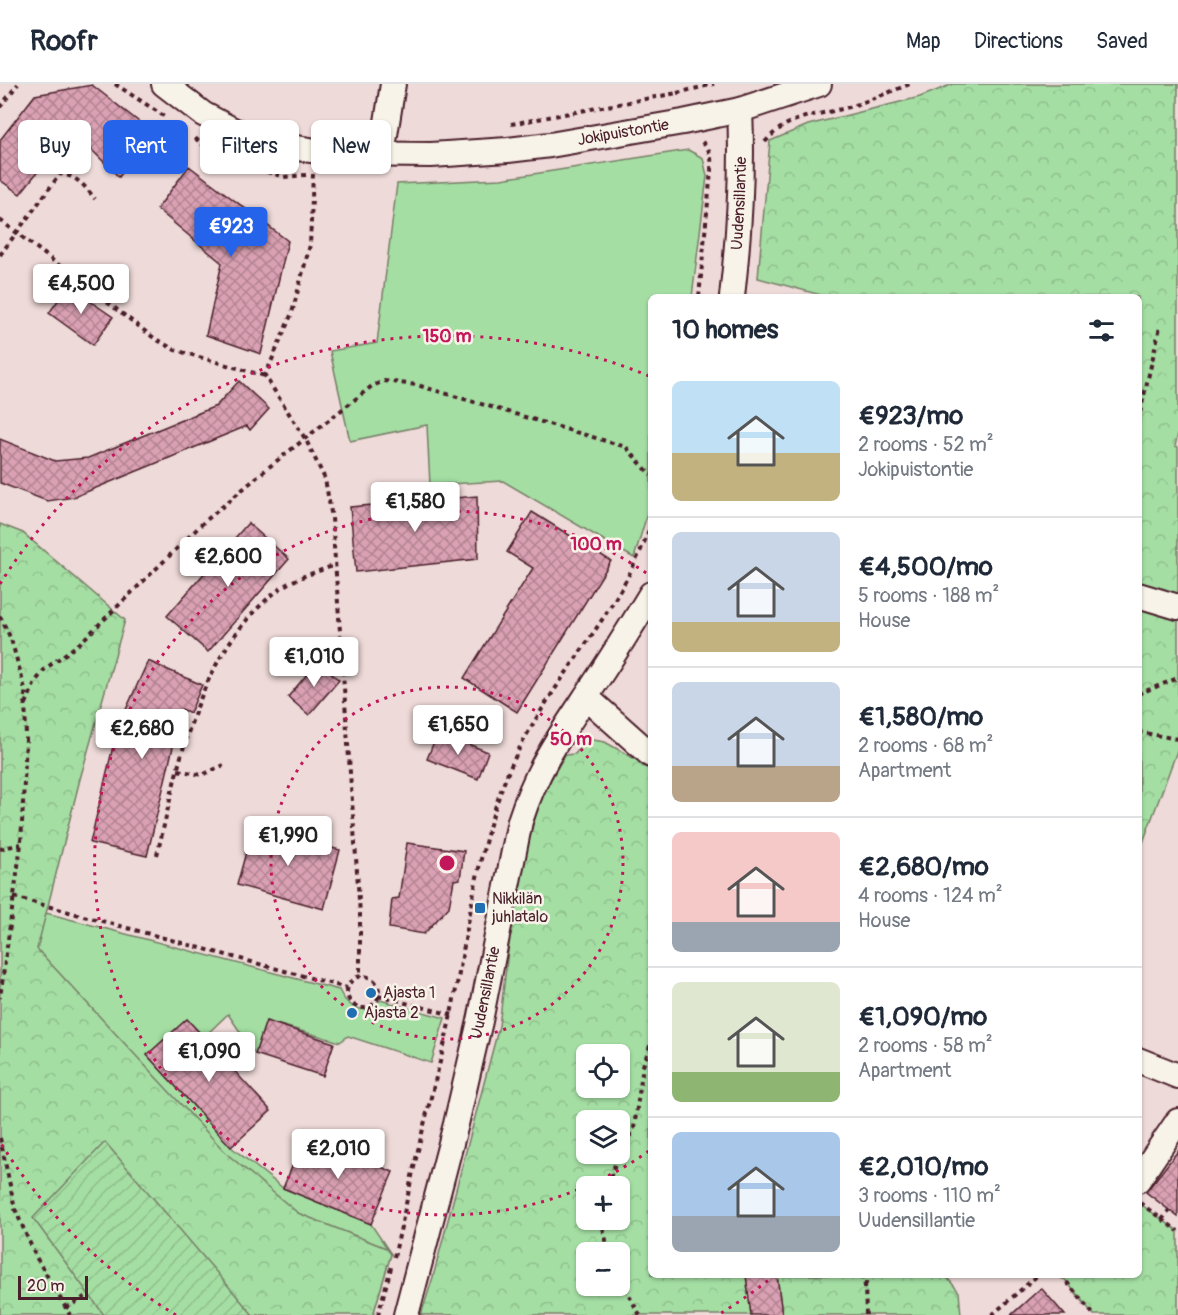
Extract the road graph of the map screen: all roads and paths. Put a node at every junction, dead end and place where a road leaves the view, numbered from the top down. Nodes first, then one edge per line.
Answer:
1 (18, 84) edge
2 (164, 84) edge
3 (393, 84) edge
4 (819, 84) edge
5 (910, 84) edge
6 (677, 93) dead end
7 (0, 107) edge
8 (740, 110) junction
9 (387, 120) edge
10 (501, 126) dead end
11 (763, 144) dead end
12 (311, 150) edge
13 (391, 154) edge
14 (742, 170) junction
15 (313, 174) dead end
16 (95, 200) dead end
17 (0, 220) edge
18 (17, 233) junction
19 (0, 255) edge
20 (699, 294) edge
21 (732, 294) edge
22 (1160, 327) dead end
23 (265, 376) junction
24 (1142, 404) edge
25 (306, 440) junction
26 (648, 473) edge
27 (335, 565) junction
28 (1142, 596) edge
29 (648, 599) edge
30 (1178, 607) edge
31 (0, 616) edge
32 (1178, 678) edge
33 (1142, 692) edge
34 (586, 697) junction
35 (26, 704) junction
36 (1142, 733) edge
37 (1178, 739) edge
38 (648, 752) edge
39 (224, 765) dead end
40 (178, 770) junction
41 (21, 844) junction
42 (0, 849) edge
43 (157, 855) dead end
44 (14, 897) junction
45 (360, 976) junction
46 (347, 988) junction
47 (378, 996) junction
48 (0, 998) edge
49 (451, 1014) dead end
50 (648, 1052) edge
51 (1142, 1062) edge
52 (1178, 1076) edge
53 (1178, 1121) edge
54 (0, 1138) edge
55 (1142, 1174) edge
56 (611, 1176) edge
57 (1142, 1206) edge
58 (1169, 1210) dead end
59 (1162, 1220) junction
60 (1178, 1231) edge
61 (863, 1278) edge
62 (868, 1278) edge
63 (1035, 1278) edge
64 (1063, 1278) edge
65 (865, 1286) junction
66 (88, 1295) dead end
67 (629, 1296) edge
68 (66, 1308) junction
69 (70, 1315) edge
70 (406, 1315) edge
71 (640, 1315) edge
72 (866, 1315) edge
73 (992, 1315) edge
74 (1094, 1315) edge

1 - 7 path
2 - 12 street, Jokipuistontie
3 - 9 street
4 - 8 street, Jokipuistontie
5 - 11 path
6 - 10 path
8 - 13 street, Jokipuistontie
8 - 14 street, Uudensillantie
14 - 20 path
14 - 21 street, Uudensillantie
15 - 23 path
16 - 18 path
17 - 18 path
18 - 19 path
18 - 23 path
22 - 24 path
23 - 25 path
25 - 26 path
25 - 27 path
25 - 35 path
27 - 40 path
27 - 45 path
28 - 30 street
29 - 34 street, Uudensillantie
31 - 35 path
32 - 33 path
34 - 38 street
34 - 70 street, Uudensillantie
35 - 41 path
36 - 37 path
39 - 40 path
40 - 43 path
41 - 42 path
41 - 44 path
44 - 46 path
44 - 48 path
45 - 46 path
45 - 47 path
46 - 47 path
47 - 49 path
50 - 56 path
51 - 52 street
53 - 55 street
54 - 68 path
57 - 59 path
58 - 59 path
59 - 60 path
61 - 65 path
62 - 65 path
63 - 73 path
64 - 74 path
65 - 72 path
66 - 68 path
67 - 71 path
68 - 69 path

